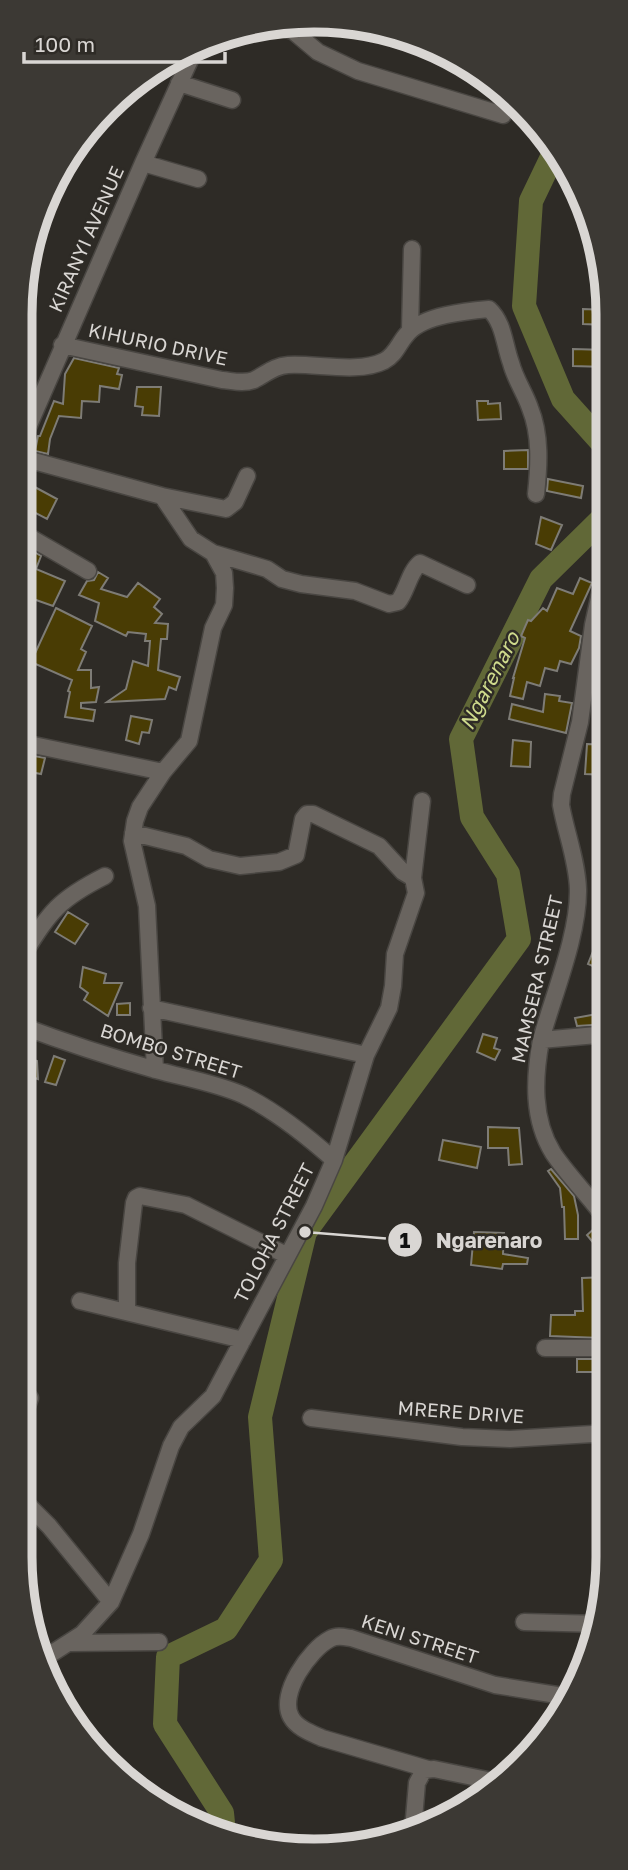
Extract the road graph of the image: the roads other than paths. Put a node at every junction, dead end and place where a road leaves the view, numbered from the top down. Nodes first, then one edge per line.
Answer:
1 (303, 32) edge
2 (190, 61) edge
3 (180, 83) junction
4 (232, 100) dead end
5 (503, 115) dead end
6 (143, 163) junction
7 (198, 179) dead end
8 (412, 248) dead end
9 (410, 330) junction
10 (62, 345) junction
11 (32, 417) edge
12 (32, 461) edge
13 (247, 476) dead end
14 (536, 494) dead end
15 (162, 496) junction
16 (32, 538) edge
17 (214, 553) junction
18 (88, 570) dead end
19 (467, 585) dead end
20 (596, 612) edge
21 (588, 665) junction
22 (596, 668) edge
23 (32, 745) edge
24 (163, 772) junction
25 (422, 801) dead end
26 (132, 832) junction
27 (105, 876) dead end
28 (414, 878) junction
29 (32, 940) edge
30 (151, 1008) junction
31 (32, 1029) edge
32 (596, 1035) edge
33 (541, 1040) junction
34 (366, 1055) junction
35 (155, 1070) junction
36 (334, 1160) junction
37 (596, 1207) edge
38 (286, 1255) junction
39 (80, 1301) dead end
40 (127, 1312) junction
41 (243, 1340) junction
42 (545, 1348) dead end
43 (596, 1348) edge
44 (312, 1418) dead end
45 (596, 1434) edge
46 (32, 1509) edge
47 (111, 1602) junction
48 (524, 1622) dead end
49 (588, 1624) edge
50 (159, 1642) dead end
51 (70, 1643) junction
52 (49, 1655) edge
53 (560, 1696) edge
54 (428, 1769) junction
55 (486, 1780) edge
56 (414, 1820) edge

1 - 5 street
2 - 3 street, KIRANYI AVENUE
3 - 4 street
3 - 6 street, KIRANYI AVENUE
6 - 7 street
6 - 10 street, KIRANYI AVENUE
8 - 9 street
9 - 10 street, KIHURIO DRIVE
9 - 14 street, KIHURIO DRIVE
10 - 11 street, KIRANYI AVENUE
12 - 15 street
13 - 15 street
15 - 17 street
16 - 18 street
17 - 19 street
17 - 24 street
20 - 21 street, MAMSERA STREET
21 - 22 street
21 - 33 street, MAMSERA STREET
23 - 24 street
24 - 26 street
25 - 28 street, TOLOHA STREET
26 - 28 street
26 - 30 street
27 - 29 street
28 - 34 street, TOLOHA STREET
30 - 34 street
30 - 35 street
31 - 35 street, BOMBO STREET
32 - 33 street
33 - 37 street, MAMSERA STREET
34 - 36 street, TOLOHA STREET
35 - 36 street, BOMBO STREET
36 - 38 street, TOLOHA STREET
38 - 40 street
38 - 41 street, TOLOHA STREET
39 - 40 street
40 - 41 street
41 - 47 street, TOLOHA STREET
42 - 43 street
44 - 45 street, MRERE DRIVE
46 - 47 street
47 - 51 street, TOLOHA STREET
48 - 49 street
50 - 51 street
51 - 52 street, TOLOHA STREET
53 - 54 street, KENI STREET
54 - 55 street, KENI STREET
54 - 56 street

